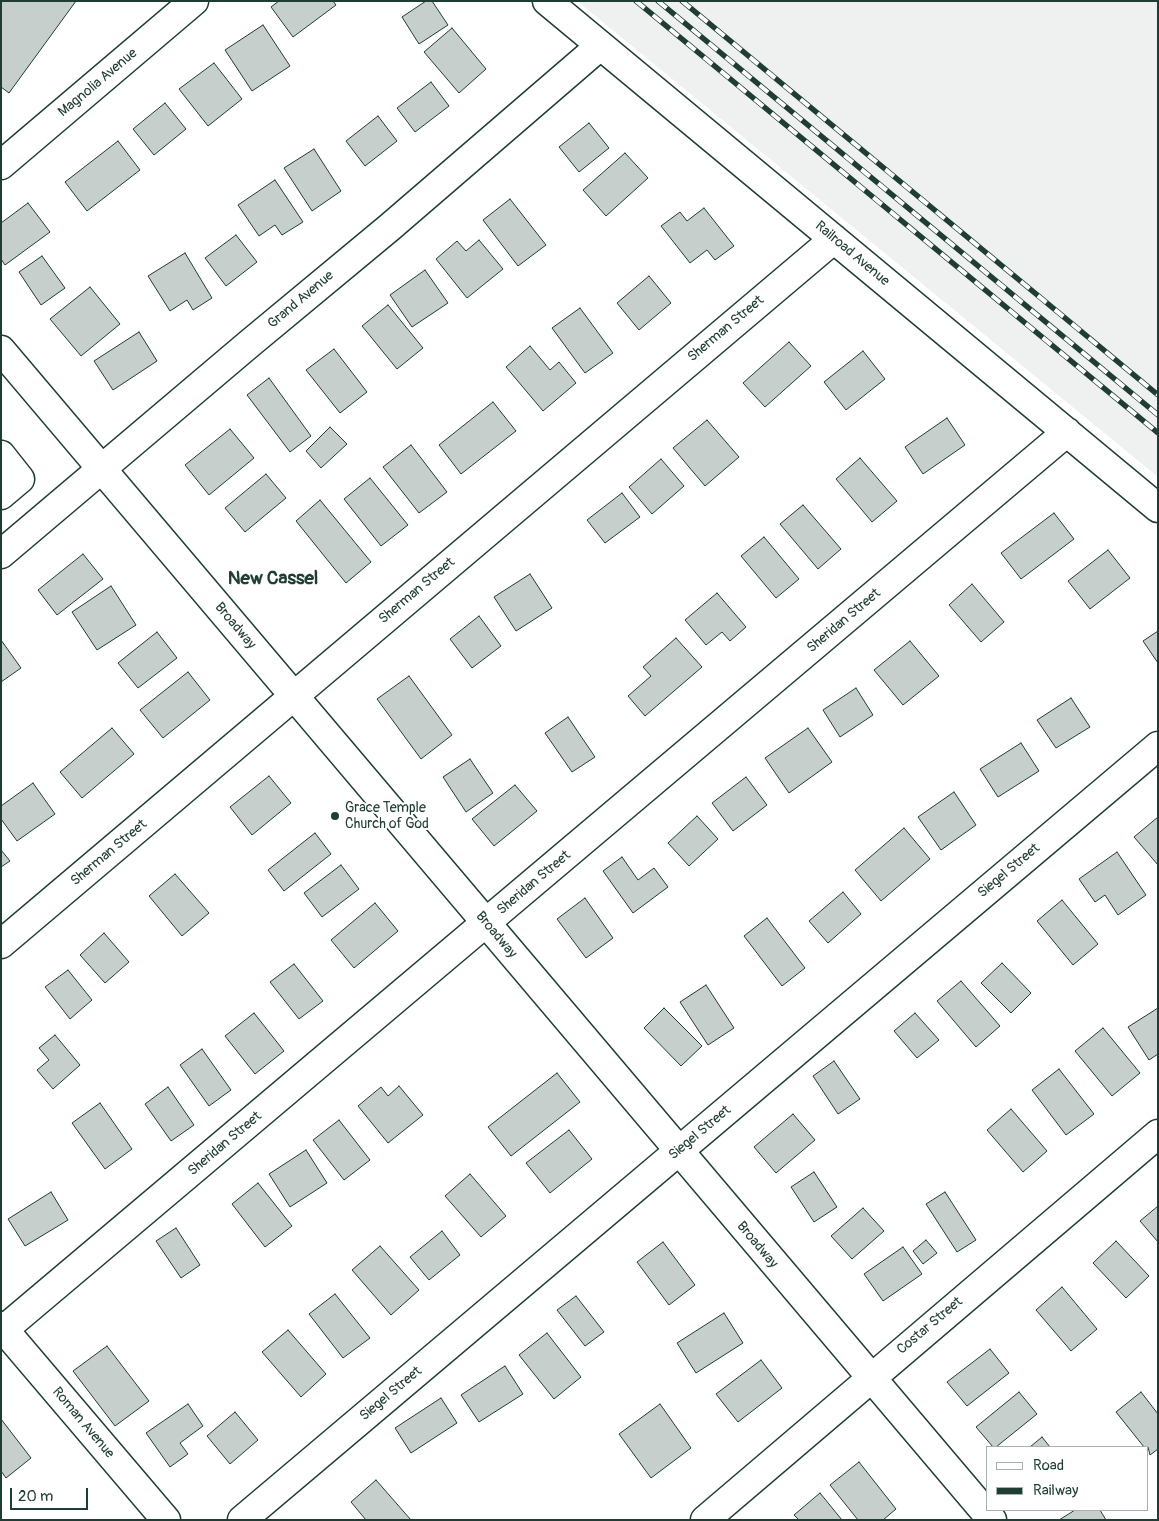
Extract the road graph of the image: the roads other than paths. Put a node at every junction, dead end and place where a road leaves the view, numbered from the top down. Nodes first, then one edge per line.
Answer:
1 (194, 1) edge
2 (547, 1) edge
3 (600, 46) junction
4 (1, 165) edge
5 (834, 239) junction
6 (5, 361) edge
7 (1067, 432) junction
8 (1, 455) edge
9 (102, 469) junction
10 (1, 495) edge
11 (1158, 508) edge
12 (1, 554) edge
13 (294, 696) junction
14 (1158, 746) edge
15 (486, 924) junction
16 (1, 944) edge
17 (1158, 1134) edge
18 (678, 1152) junction
19 (2, 1329) edge
20 (870, 1378) junction
21 (166, 1520) edge
22 (242, 1520) edge
23 (705, 1520) edge
24 (992, 1520) edge

1 - 4 street, Magnolia Avenue
2 - 3 street, Railroad Avenue
3 - 5 street, Railroad Avenue
3 - 9 street, Grand Avenue
5 - 7 street, Railroad Avenue
5 - 13 street, Sherman Street
6 - 9 street, Broadway
7 - 11 street, Railroad Avenue
7 - 15 street, Sheridan Street
8 - 10 street
9 - 12 street, Grand Avenue
9 - 13 street, Broadway
13 - 15 street, Broadway
13 - 16 street, Sherman Street
14 - 18 street, Siegel Street
15 - 18 street, Broadway
15 - 19 street, Sheridan Street
17 - 20 street, Costar Street
18 - 20 street, Broadway
18 - 22 street, Siegel Street
19 - 21 street, Roman Avenue
20 - 23 street, Costar Street
20 - 24 street, Broadway

